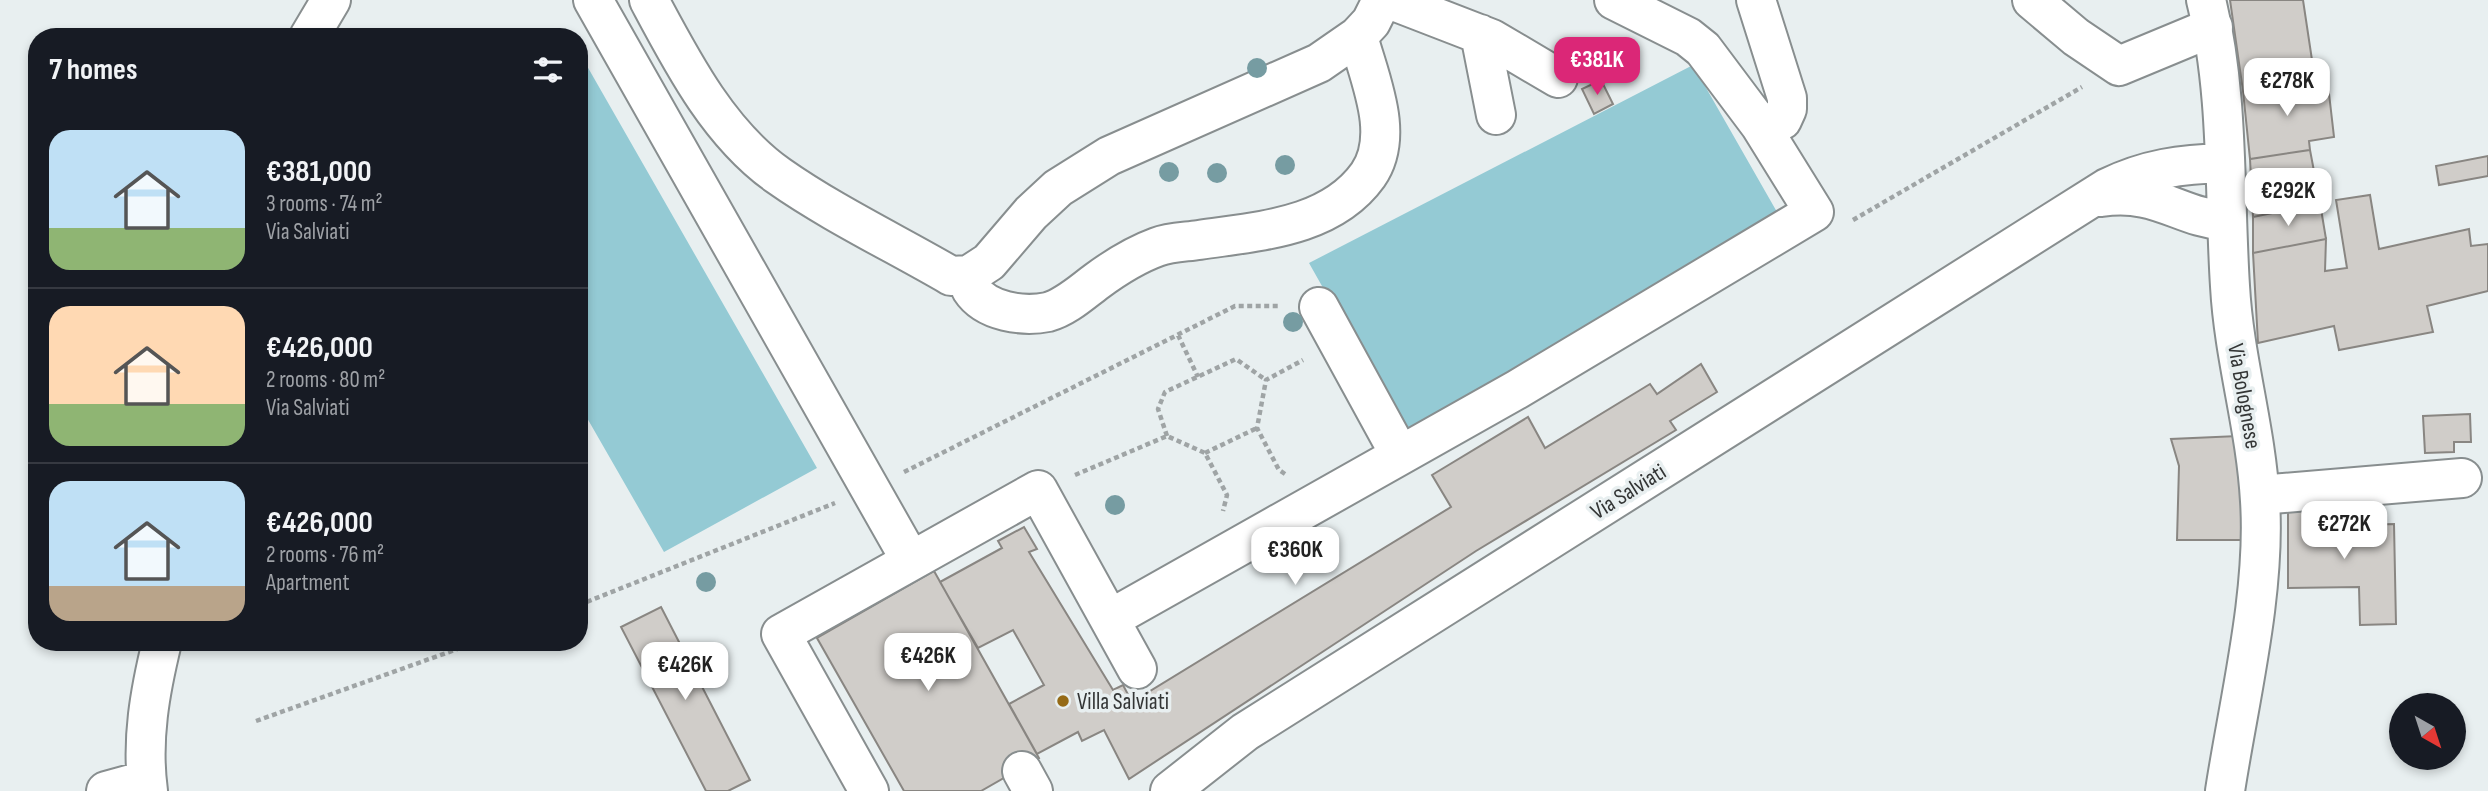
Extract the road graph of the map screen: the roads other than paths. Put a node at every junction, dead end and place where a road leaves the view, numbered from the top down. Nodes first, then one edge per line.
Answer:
1 (331, 0) edge
2 (593, 0) edge
3 (649, 0) edge
4 (1382, 0) edge
5 (1391, 0) edge
6 (1614, 0) edge
7 (1756, 0) edge
8 (2032, 0) edge
9 (2209, 14) edge
10 (314, 28) edge
11 (1480, 34) junction
12 (1359, 36) junction
13 (1558, 78) dead end
14 (1496, 115) dead end
15 (1760, 125) junction
16 (2225, 163) junction
17 (2092, 198) junction
18 (2226, 221) junction
19 (969, 275) junction
20 (1319, 307) road end
21 (1400, 456) junction
22 (2462, 478) dead end
23 (2260, 495) junction
24 (911, 561) junction
25 (1110, 619) junction
26 (160, 651) edge
27 (1137, 669) dead end
28 (147, 785) edge
29 (1168, 789) edge
30 (106, 791) edge
31 (869, 791) edge
32 (2225, 791) edge

1 - 10 main road
2 - 24 main road
3 - 19 main road
4 - 12 main road
5 - 11 main road
6 - 15 main road
7 - 15 main road
8 - 9 main road
9 - 16 main road, Via Bolognese
11 - 13 main road
11 - 14 main road
12 - 19 main road
12 - 19 main road
15 - 21 main road
16 - 17 main road, Via Salviati
16 - 18 main road, Via Bolognese
17 - 18 main road, Via Salviati
17 - 29 main road, Via Salviati
18 - 23 main road, Via Bolognese
20 - 21 main road
21 - 25 main road
22 - 23 main road
23 - 32 main road, Via Bolognese
24 - 25 main road
24 - 31 main road
25 - 27 main road
26 - 28 main road
28 - 30 main road

